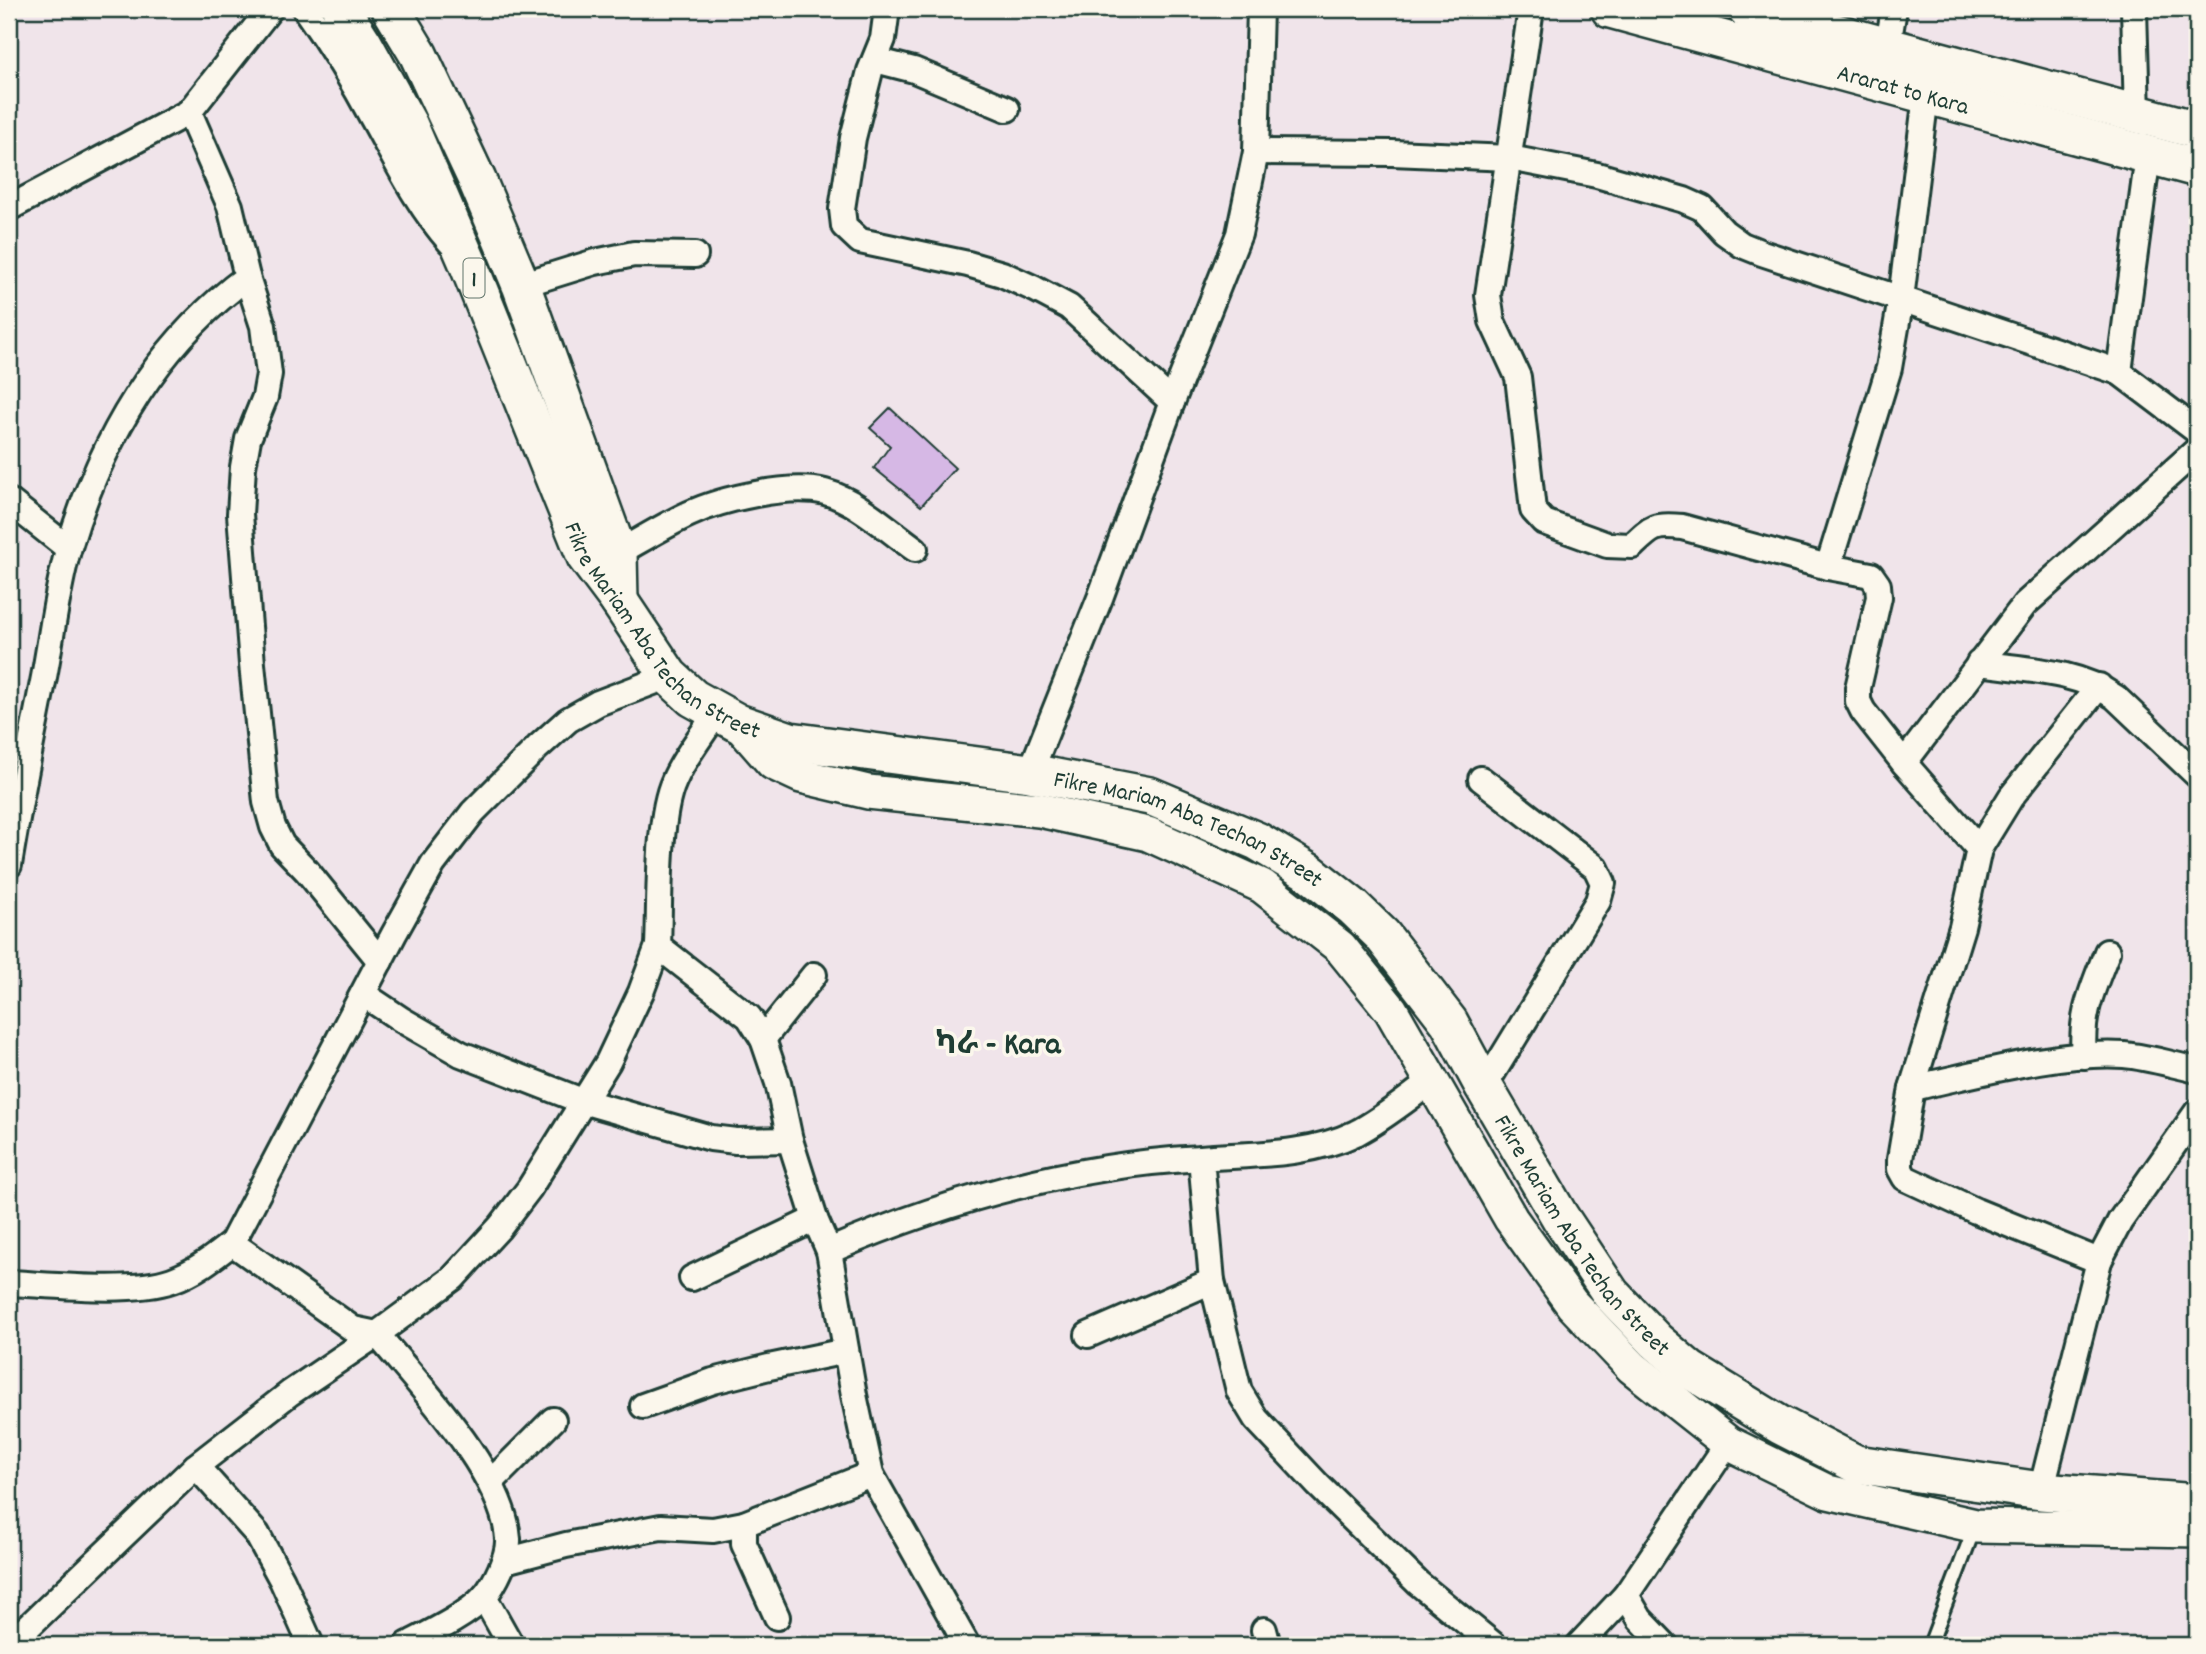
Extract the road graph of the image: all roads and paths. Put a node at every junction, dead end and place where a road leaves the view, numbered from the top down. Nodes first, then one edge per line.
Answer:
1 (270, 9) edge
2 (305, 9) edge
3 (341, 9) edge
4 (391, 9) edge
5 (887, 9) edge
6 (1260, 9) edge
7 (1531, 9) edge
8 (1610, 9) edge
9 (1747, 9) edge
10 (1894, 9) edge
11 (2134, 9) edge
12 (1888, 45) junction
13 (875, 60) junction
14 (1926, 96) junction
15 (1007, 109) dead end
16 (189, 112) junction
17 (2137, 114) junction
18 (2197, 130) edge
19 (1256, 152) junction
20 (2148, 155) junction
21 (1510, 158) junction
22 (2197, 169) edge
23 (9, 208) edge
24 (695, 255) dead end
25 (467, 261) junction
26 (247, 277) junction
27 (521, 285) junction
28 (1901, 299) junction
29 (2119, 372) junction
30 (1172, 402) junction
31 (2197, 431) edge
32 (2197, 450) edge
33 (9, 501) edge
34 (68, 548) junction
35 (915, 550) dead end
36 (602, 555) junction
37 (1828, 568) junction
38 (1979, 663) junction
39 (669, 676) junction
40 (2099, 686) junction
41 (727, 718) junction
42 (1904, 762) junction
43 (1030, 773) junction
44 (2197, 775) edge
45 (1480, 779) dead end
46 (11, 832) edge
47 (1979, 849) junction
48 (9, 864) edge
49 (658, 946) junction
50 (2107, 953) dead end
51 (380, 961) junction
52 (814, 975) dead end
53 (363, 994) junction
54 (763, 1039) junction
55 (2084, 1056) junction
56 (2197, 1070) edge
57 (1432, 1081) junction
58 (1484, 1087) junction
59 (1912, 1088) junction
60 (582, 1101) junction
61 (2197, 1112) edge
62 (790, 1140) junction
63 (1201, 1158) junction
64 (815, 1219) junction
65 (232, 1243) junction
66 (829, 1251) junction
67 (2099, 1261) junction
68 (692, 1278) dead end
69 (1212, 1281) junction
70 (9, 1283) edge
71 (377, 1334) junction
72 (1088, 1335) dead end
73 (846, 1351) junction
74 (643, 1406) dead end
75 (553, 1420) dead end
76 (1728, 1443) junction
77 (196, 1466) junction
78 (871, 1474) junction
79 (491, 1482) junction
80 (2041, 1491) junction
81 (2197, 1503) edge
82 (744, 1524) junction
83 (1976, 1526) junction
84 (2197, 1530) edge
85 (505, 1561) junction
86 (1626, 1595) junction
87 (484, 1597) junction
88 (777, 1617) dead end
89 (9, 1645) edge
90 (311, 1645) edge
91 (407, 1645) edge
92 (511, 1645) edge
93 (967, 1645) edge
94 (1494, 1645) edge
95 (1579, 1645) edge
96 (1665, 1645) edge
97 (1930, 1645) edge

1 - 16 street
2 - 25 street
3 - 25 main road, Fikre Mariam Aba Techan Street / 1
4 - 27 main road, Fikre Mariam Aba Techan Street / 1
5 - 13 street
6 - 19 street
7 - 21 street
8 - 14 main road, Ararat to Kara
9 - 12 main road, Ararat to Kara
10 - 12 street
11 - 17 street
12 - 17 main road, Ararat to Kara
13 - 15 street
13 - 30 street
14 - 20 main road, Ararat to Kara
14 - 28 street
16 - 23 street
16 - 26 street
17 - 18 main road, Ararat to Kara
19 - 21 street
19 - 30 street
20 - 22 main road, Ararat to Kara
20 - 29 street
21 - 28 street
21 - 37 street
24 - 27 street
25 - 36 main road, Fikre Mariam Aba Techan Street / 1
26 - 34 street
26 - 51 street
27 - 36 main road, Fikre Mariam Aba Techan Street / 1
28 - 29 street
28 - 37 street
29 - 31 street
30 - 43 street
32 - 38 street
33 - 34 street
34 - 46 street
35 - 36 street
36 - 39 main road, Fikre Mariam Aba Techan Street
37 - 42 street
38 - 40 street
38 - 42 street
39 - 41 main road, Fikre Mariam Aba Techan Street
39 - 51 street
40 - 44 street
40 - 47 street
41 - 43 main road, Fikre Mariam Aba Techan Street
41 - 49 street
41 - 57 street
42 - 47 street
43 - 58 main road, Fikre Mariam Aba Techan Street
45 - 58 street
46 - 48 street
47 - 59 street
49 - 54 street
49 - 60 street
50 - 55 street
51 - 53 street
52 - 54 street
53 - 60 street
53 - 65 street
54 - 62 street
55 - 56 street
55 - 59 street
57 - 63 street
57 - 76 street
58 - 80 main road, Fikre Mariam Aba Techan Street
59 - 67 street
60 - 62 street
60 - 71 street
61 - 67 street
62 - 64 street
63 - 66 street
63 - 69 street
64 - 66 street
64 - 68 street
65 - 70 street
65 - 71 street
66 - 73 street
67 - 80 street
69 - 72 street
69 - 94 street
71 - 77 street
71 - 79 street
73 - 74 street
73 - 78 street
75 - 79 street
76 - 83 street
76 - 86 street
77 - 89 street
77 - 90 street
78 - 82 street
78 - 93 street
79 - 85 street
80 - 81 main road, Fikre Mariam Aba Techan Street
82 - 85 street
82 - 88 street
83 - 84 street
83 - 97 lane
85 - 87 street
86 - 95 street
86 - 96 street
87 - 91 street
87 - 92 street

